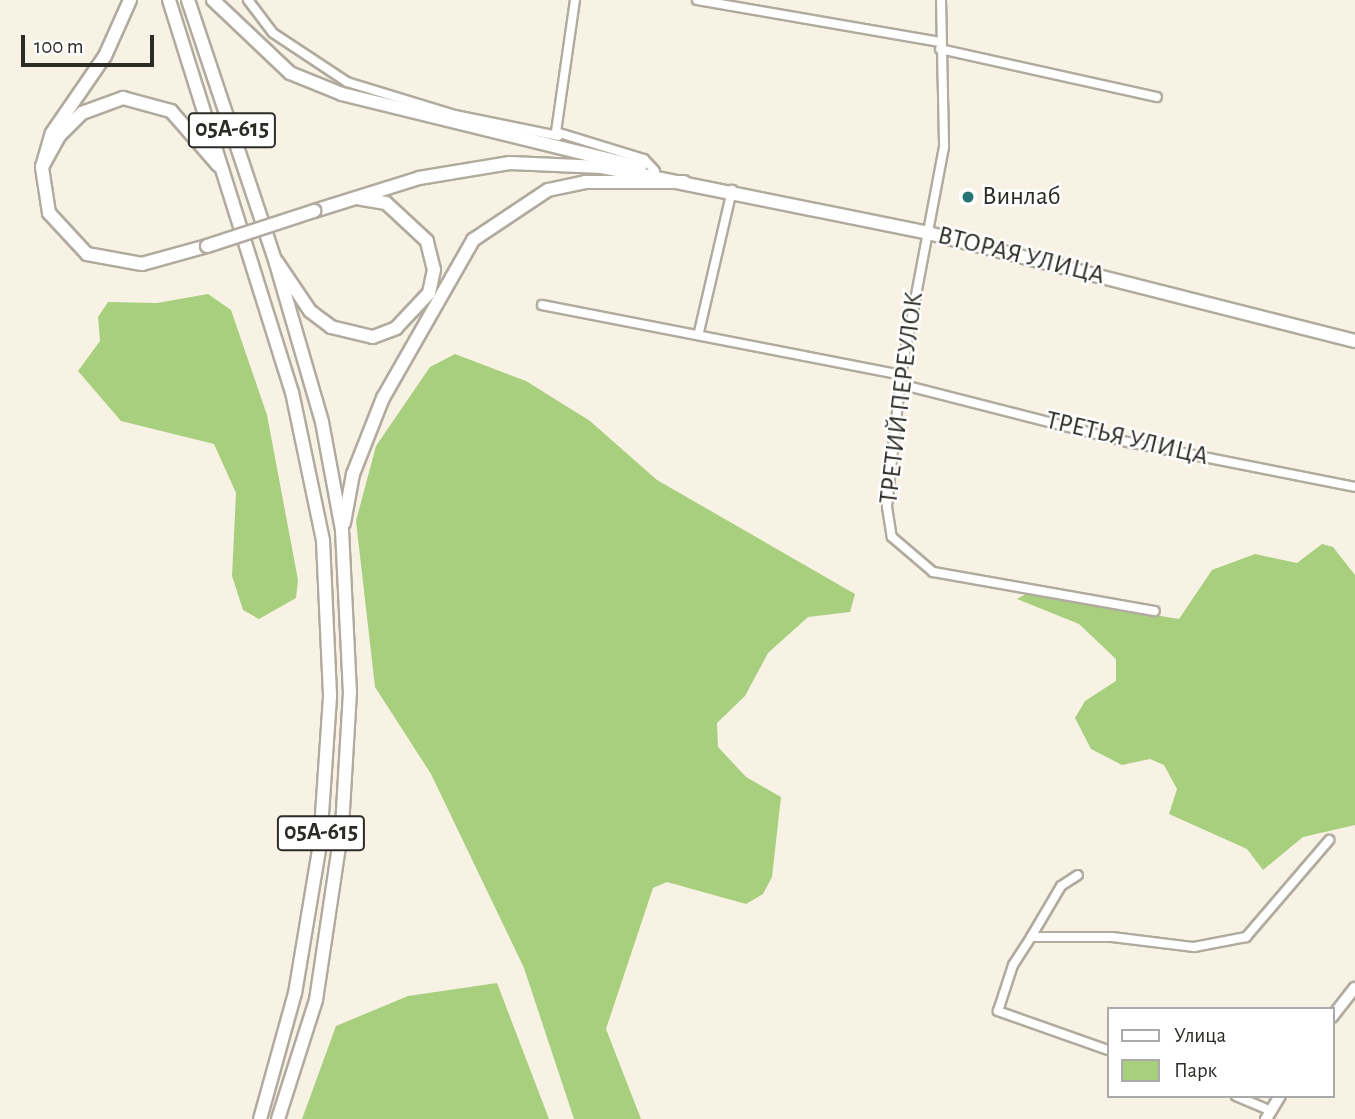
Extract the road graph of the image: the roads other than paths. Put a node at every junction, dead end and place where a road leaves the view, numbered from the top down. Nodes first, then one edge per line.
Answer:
1 (130, 0) edge
2 (169, 0) edge
3 (188, 0) edge
4 (213, 0) edge
5 (248, 0) edge
6 (575, 0) edge
7 (697, 0) edge
8 (941, 0) edge
9 (940, 46) junction
10 (1157, 97) dead end
11 (558, 136) junction
12 (43, 167) junction
13 (655, 172) junction
14 (684, 182) junction
15 (230, 183) junction
16 (732, 190) junction
17 (356, 198) junction
18 (928, 233) junction
19 (275, 260) junction
20 (542, 305) dead end
21 (699, 332) junction
22 (1355, 341) edge
23 (901, 380) junction
24 (1355, 488) edge
25 (342, 530) junction
26 (1155, 611) dead end
27 (1329, 840) dead end
28 (1078, 875) dead end
29 (1031, 937) junction
30 (1355, 988) edge
31 (1334, 1014) edge
32 (1106, 1049) edge
33 (1239, 1098) edge
34 (1279, 1098) edge
35 (1269, 1115) edge
36 (260, 1119) edge
37 (278, 1119) edge

1 - 12 main road
2 - 15 main road, 05А-615
3 - 19 main road, 05А-615
4 - 13 main road
5 - 11 street
6 - 11 street
7 - 9 street
8 - 9 street, ТРЕТИЙ ПЕРЕУЛОК
9 - 10 street
9 - 18 street, ТРЕТИЙ ПЕРЕУЛОК
11 - 13 street
12 - 15 main road
12 - 17 main road, bridge
13 - 14 main road
14 - 16 main road, ВТОРАЯ УЛИЦА
14 - 17 main road
14 - 25 main road
15 - 36 main road, 05А-615
16 - 18 main road, ВТОРАЯ УЛИЦА
16 - 21 street
17 - 19 main road
18 - 22 main road, ВТОРАЯ УЛИЦА
18 - 23 street, ТРЕТИЙ ПЕРЕУЛОК
19 - 25 main road, 05А-615
20 - 21 street, ТРЕТЬЯ УЛИЦА
21 - 23 street, ТРЕТЬЯ УЛИЦА
23 - 24 street, ТРЕТЬЯ УЛИЦА
23 - 26 street, ТРЕТИЙ ПЕРЕУЛОК
25 - 37 main road, 05А-615
27 - 29 street
28 - 29 street
29 - 32 street
30 - 31 street
33 - 35 street
34 - 35 street

